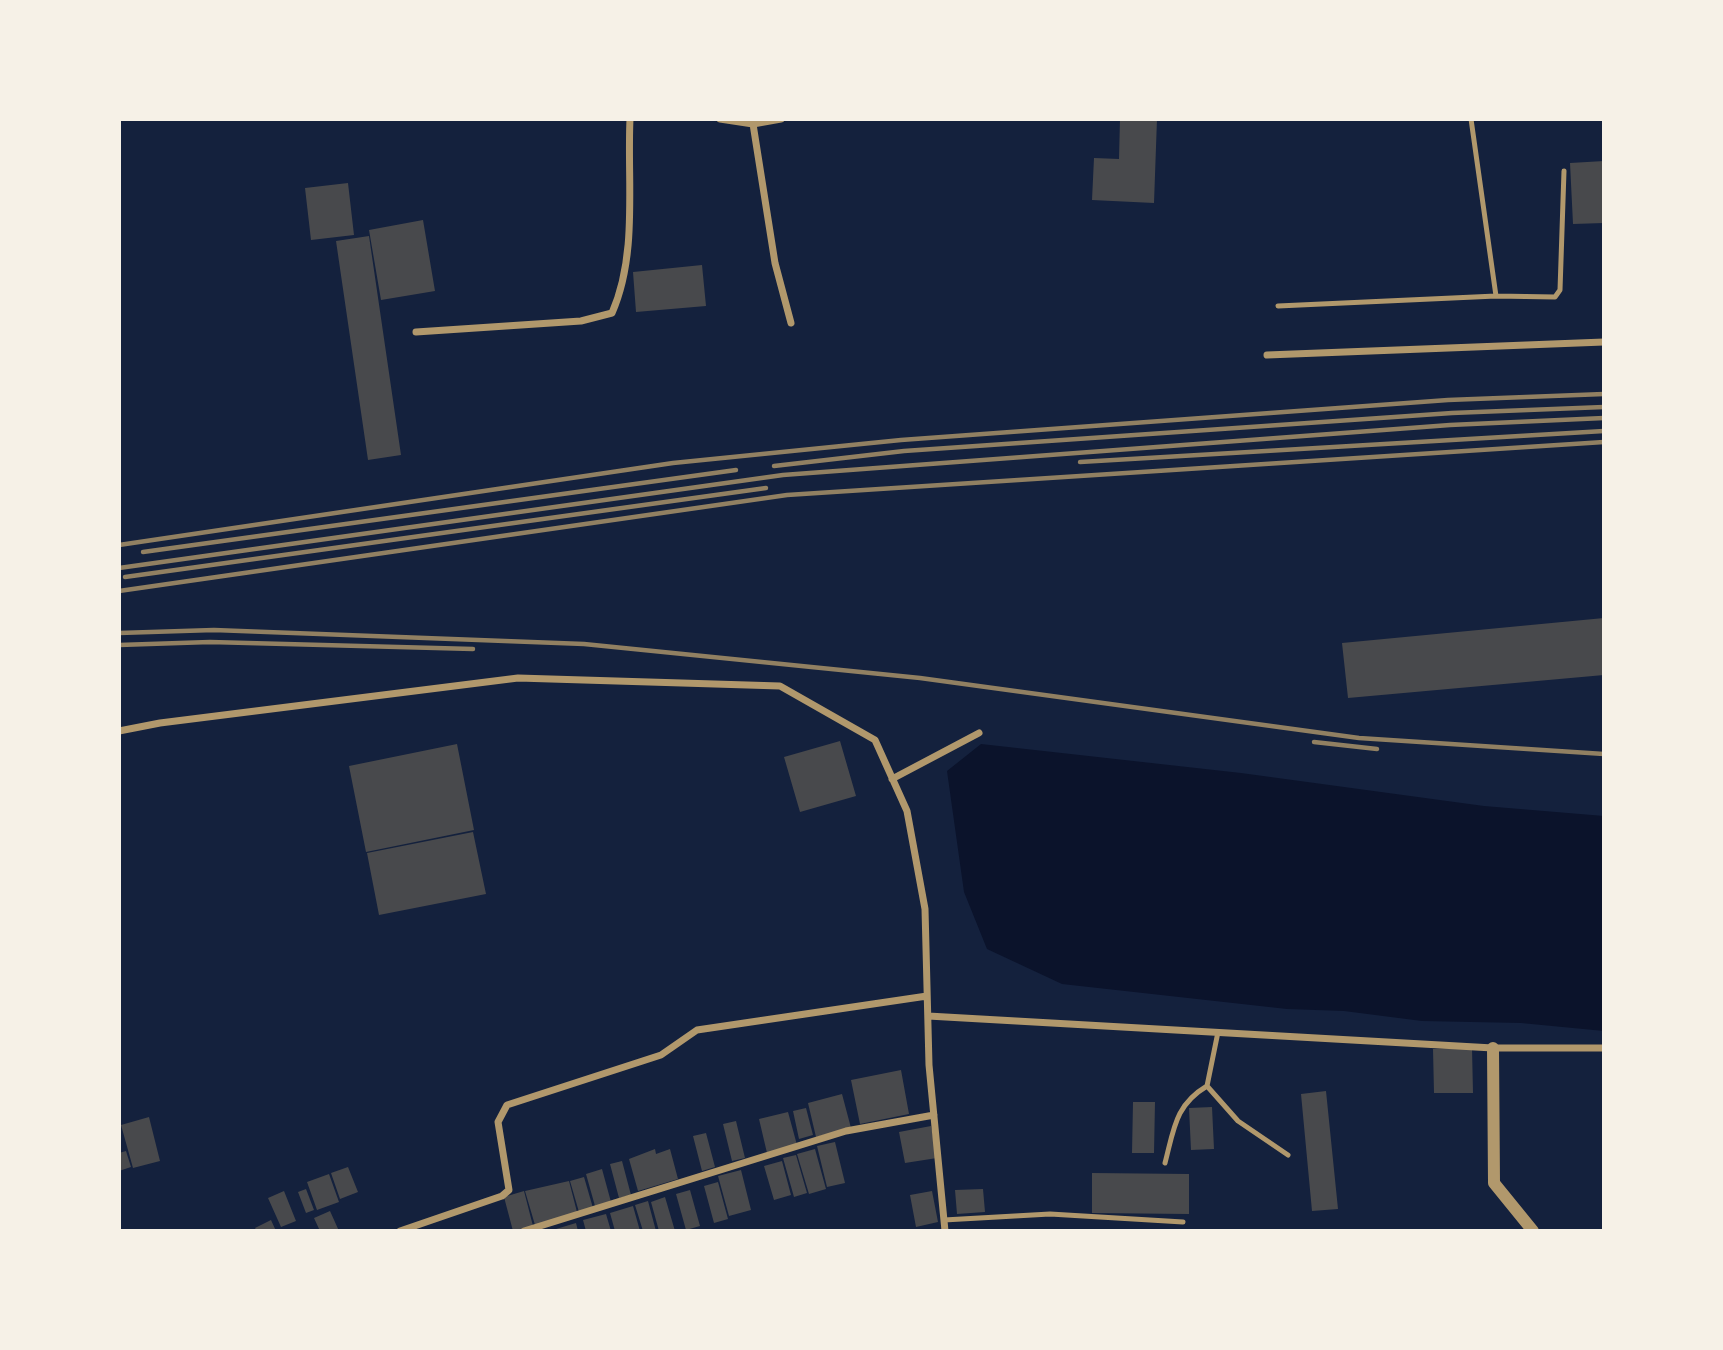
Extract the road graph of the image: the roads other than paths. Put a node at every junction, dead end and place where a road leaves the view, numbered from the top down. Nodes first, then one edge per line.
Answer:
1 (631, 119) edge
2 (720, 119) edge
3 (781, 119) edge
4 (1471, 119) edge
5 (753, 124) junction
6 (1564, 172) dead end
7 (1496, 296) junction
8 (1278, 306) dead end
9 (791, 323) dead end
10 (416, 332) dead end
11 (1604, 342) edge
12 (1267, 355) dead end
13 (119, 731) edge
14 (979, 733) dead end
15 (892, 779) junction
16 (927, 996) junction
17 (928, 1016) junction
18 (1217, 1032) junction
19 (1493, 1048) junction
20 (1604, 1048) edge
21 (1207, 1086) junction
22 (934, 1115) junction
23 (1288, 1156) dead end
24 (1165, 1163) dead end
25 (944, 1220) junction
26 (1184, 1222) dead end
27 (400, 1231) edge
28 (524, 1231) edge
29 (945, 1231) edge
30 (1533, 1231) edge

1 - 10 street
2 - 5 street
3 - 5 street
4 - 7 lane
5 - 9 street
6 - 7 lane
7 - 8 lane
11 - 12 street
13 - 15 street
14 - 15 street
15 - 16 street
16 - 17 street
16 - 27 street
17 - 18 street
17 - 22 street
18 - 19 street
18 - 21 lane
19 - 20 street
19 - 30 street
21 - 23 lane
21 - 24 lane
22 - 25 street
22 - 28 street
25 - 26 lane
25 - 29 street

